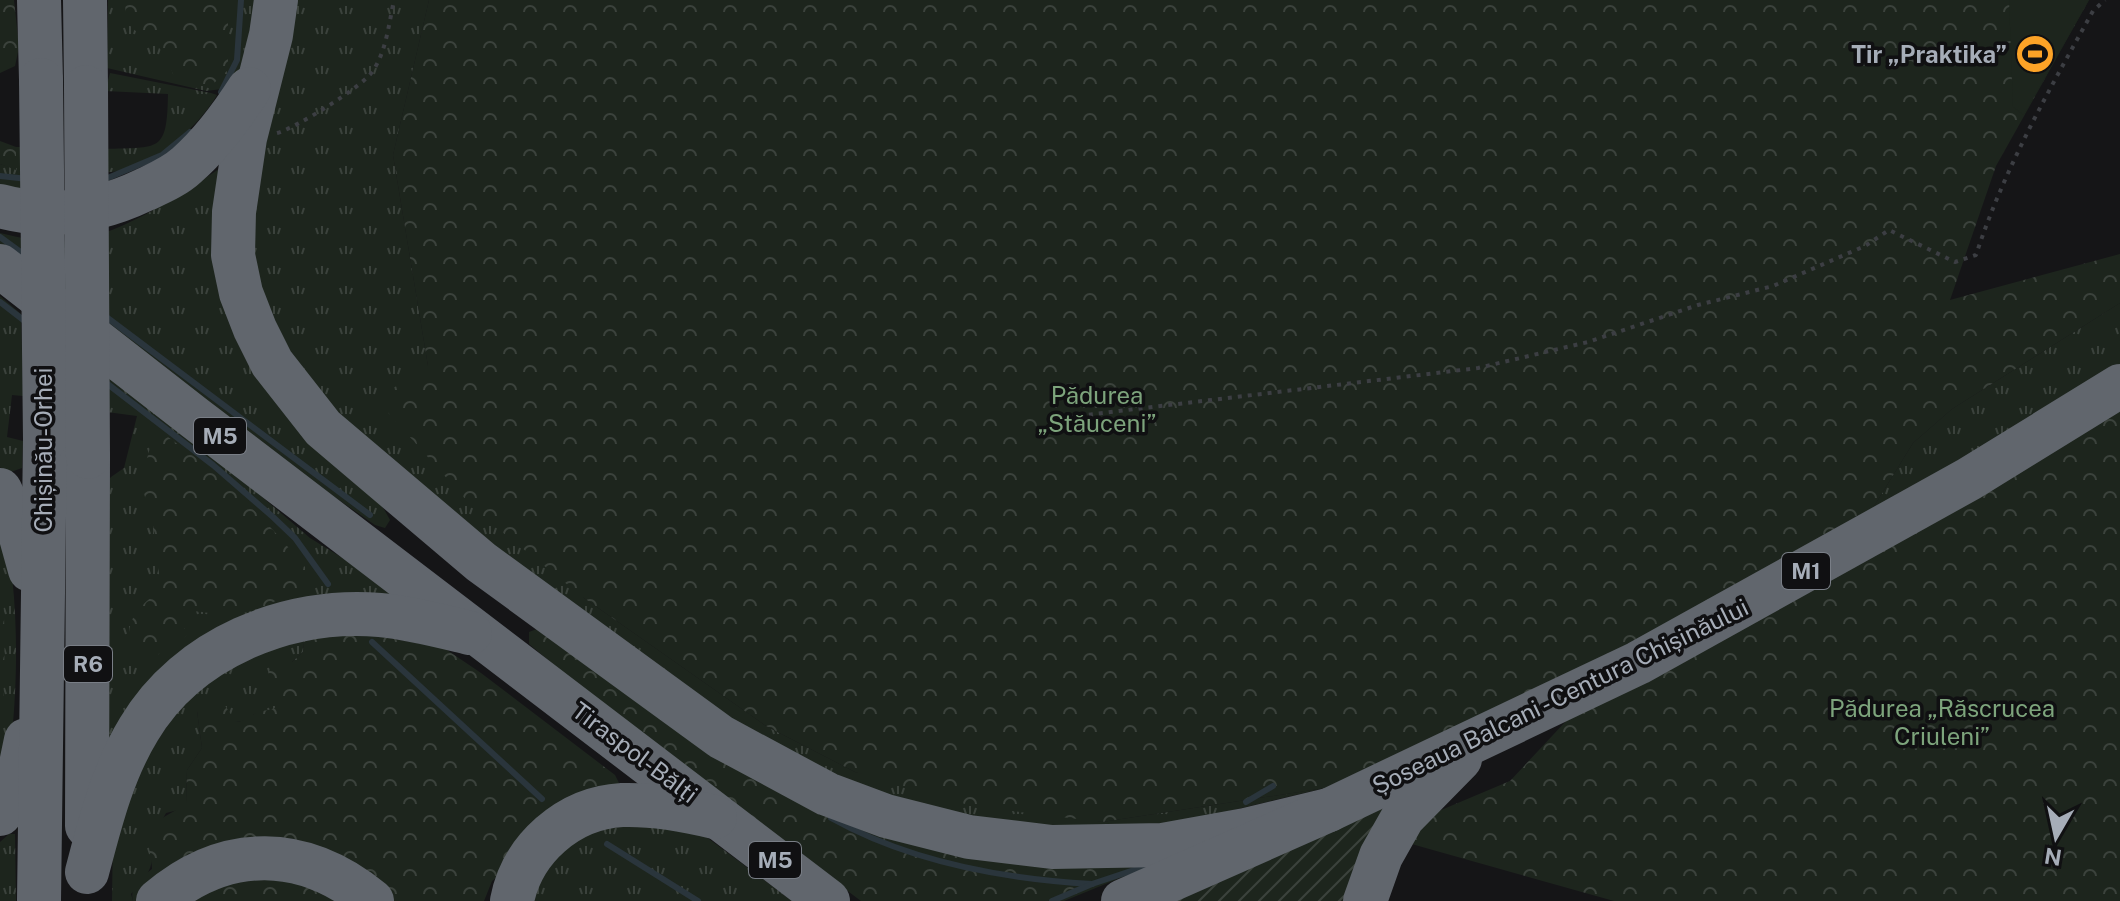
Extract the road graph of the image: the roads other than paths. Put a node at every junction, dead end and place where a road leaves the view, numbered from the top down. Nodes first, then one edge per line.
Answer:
1 (85, 0) edge
2 (276, 0) edge
3 (38, 2) edge
4 (259, 73) junction
5 (0, 206) edge
6 (0, 266) edge
7 (2120, 386) edge
8 (0, 490) edge
9 (481, 562) junction
10 (441, 605) junction
11 (42, 615) junction
12 (482, 635) junction
13 (41, 667) junction
14 (1482, 738) junction
15 (1329, 810) junction
16 (0, 814) edge
17 (722, 819) junction
18 (87, 886) edge
19 (1140, 897) edge
20 (39, 901) edge
21 (158, 901) edge
22 (372, 901) edge
23 (512, 901) edge
24 (828, 901) edge
25 (1365, 901) edge

1 - 18 highway, Chișinău-Orhei / R6, bridge
2 - 4 highway
3 - 11 highway, Chișinău-Orhei / R6, bridge
4 - 5 highway
4 - 9 highway
6 - 10 highway, M5
7 - 14 highway, Șoseaua Balcani - Centura Chișinăului / M1
8 - 11 highway
9 - 10 highway
9 - 15 highway
10 - 12 highway, Tiraspol-Bălți / M5
11 - 13 highway, Chișinău-Orhei / R6
12 - 17 highway, Tiraspol-Bălți / M5
12 - 18 highway
13 - 16 highway
13 - 20 highway, Chișinău-Orhei / R6
14 - 15 highway, Șoseaua Balcani - Centura Chișinăului / M1
14 - 25 highway
15 - 19 highway, M1
17 - 23 highway
17 - 24 highway, Tiraspol-Bălți / M5
21 - 22 highway

